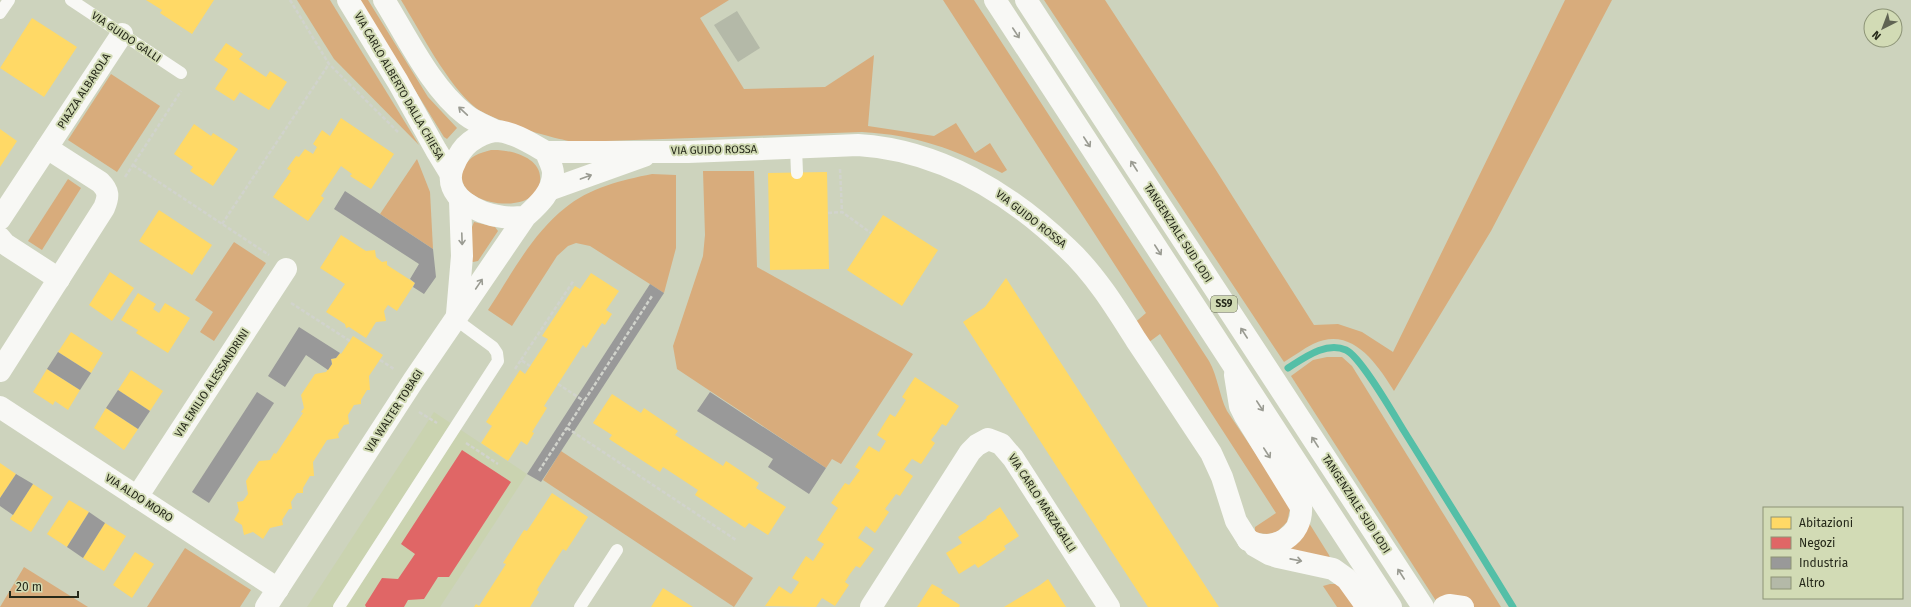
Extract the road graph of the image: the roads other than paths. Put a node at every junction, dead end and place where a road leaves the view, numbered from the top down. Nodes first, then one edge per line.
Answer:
1 (8, 0) edge
2 (71, 0) edge
3 (348, 0) edge
4 (384, 0) edge
5 (995, 0) edge
6 (1026, 0) edge
7 (0, 13) edge
8 (122, 34) junction
9 (181, 74) road end
10 (496, 131) junction
11 (47, 148) junction
12 (796, 148) junction
13 (658, 151) junction
14 (546, 152) junction
15 (450, 173) junction
16 (797, 173) dead end
17 (549, 190) junction
18 (460, 200) junction
19 (525, 217) junction
20 (0, 219) edge
21 (0, 238) edge
22 (286, 269) road end
23 (59, 279) junction
24 (456, 318) junction
25 (1233, 366) junction
26 (0, 371) edge
27 (0, 407) edge
28 (137, 497) junction
29 (1248, 540) junction
30 (617, 550) dead end
31 (278, 588) junction
32 (266, 607) edge
33 (339, 607) edge
34 (580, 607) edge
35 (871, 607) edge
36 (1109, 607) edge
37 (1367, 607) edge
38 (1391, 607) edge
39 (1422, 607) edge
40 (1444, 607) edge
41 (1463, 607) edge

1 - 7 lane
2 - 8 lane, VIA GUIDO GALLI
3 - 15 main road, VIA CARLO ALBERTO DALLA CHIESA
10 -> 4 main road
5 -> 25 main road, SS9
39 -> 6 main road, TANGENZIALE SUD LODI / SS9
8 - 9 lane, VIA GUIDO GALLI
8 - 11 main road, PIAZZA ALBAROLA
10 - 14 main road
10 - 15 main road
11 - 20 main road, PIAZZA ALBAROLA
11 - 23 main road
12 - 13 main road, VIA GUIDO ROSSA
12 - 16 lane
12 - 29 main road, VIA GUIDO ROSSA
13 - 14 main road, VIA GUIDO ROSSA
17 -> 13 main road, VIA GUIDO ROSSA
14 - 17 main road
15 - 18 main road
17 - 19 main road
18 - 19 main road
18 -> 24 main road
24 -> 19 main road, VIA WALTER TOBAGI
21 - 23 main road
22 - 28 main road, VIA EMILIO ALESSANDRINI
23 - 26 main road
24 - 31 main road, VIA WALTER TOBAGI
24 - 33 lane
25 -> 29 main road
25 -> 38 main road, SS9
27 - 28 main road, VIA ALDO MORO
28 - 31 main road, VIA ALDO MORO
29 -> 37 main road
30 - 34 lane
31 - 32 main road, VIA WALTER TOBAGI
35 - 36 main road, VIA CARLO MARZAGALLI
40 - 41 main road

